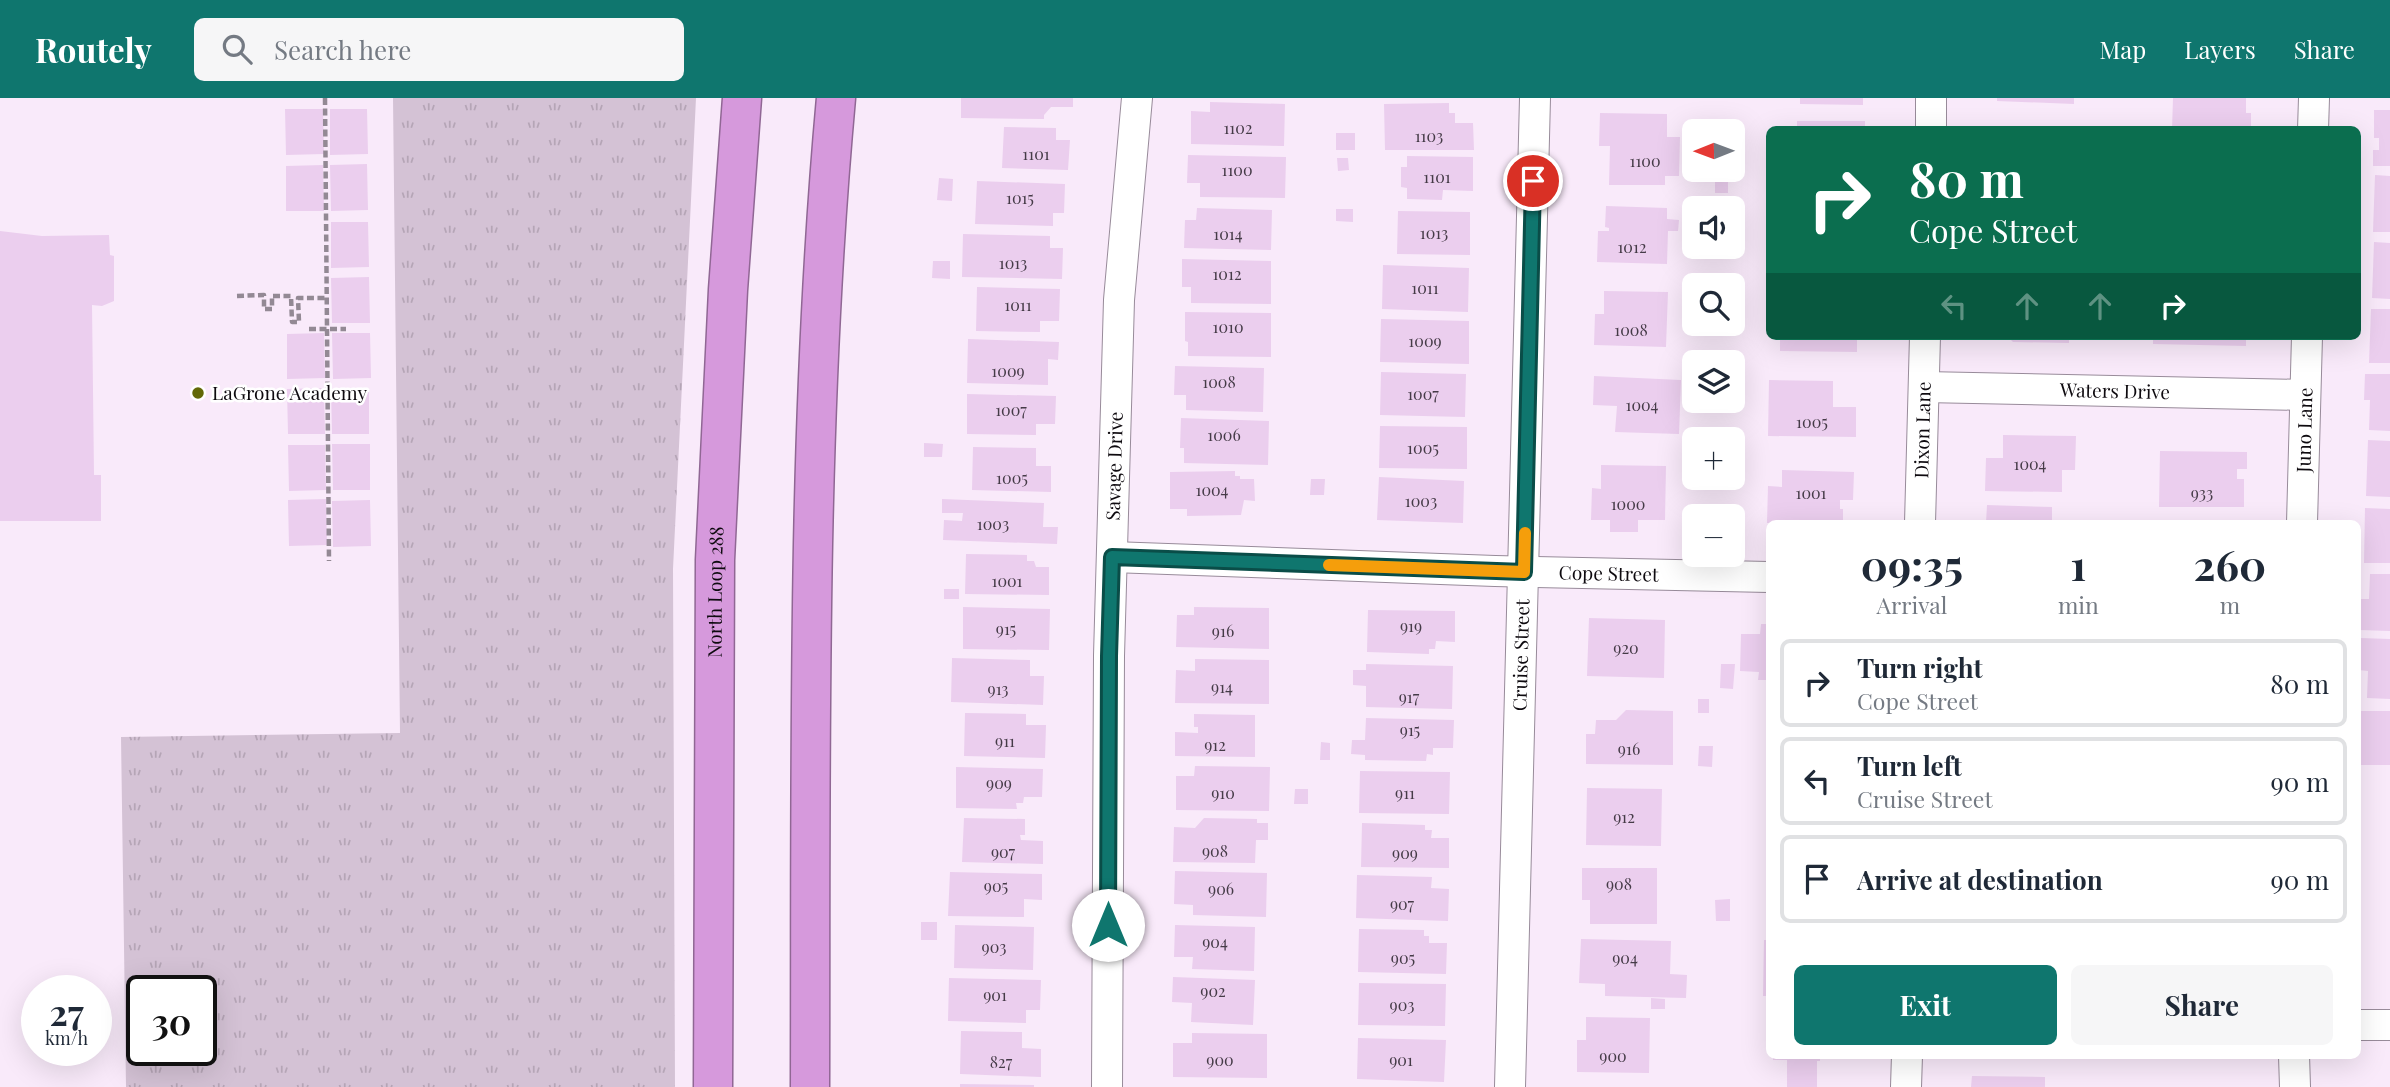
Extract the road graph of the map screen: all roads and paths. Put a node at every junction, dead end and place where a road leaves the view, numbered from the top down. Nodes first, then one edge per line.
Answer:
1 (325, 98) edge
2 (742, 98) edge
3 (836, 98) edge
4 (1137, 98) edge
5 (1535, 98) edge
6 (1931, 98) edge
7 (2314, 98) edge
8 (1931, 126) edge
9 (2313, 126) edge
10 (237, 296) dead end
11 (327, 298) junction
12 (309, 329) dead end
13 (327, 329) junction
14 (346, 329) dead end
15 (1925, 340) edge
16 (2307, 340) edge
17 (1924, 387) junction
18 (2305, 395) junction
19 (1920, 520) edge
20 (2302, 520) edge
21 (1112, 557) junction
22 (329, 561) dead end
23 (1524, 572) junction
24 (1766, 577) edge
25 (2361, 1025) edge
26 (2390, 1025) edge
27 (1907, 1059) edge
28 (2294, 1059) edge
29 (713, 1087) edge
30 (810, 1087) edge
31 (1107, 1087) edge
32 (1510, 1087) edge
33 (1906, 1087) edge
34 (2295, 1087) edge

1 - 11 path
2 - 29 highway, North Loop 288
3 - 30 highway
4 - 21 street, Savage Drive
5 - 23 street, Cruise Street
6 - 8 street
7 - 9 street
10 - 11 path
11 - 13 path
12 - 13 path
13 - 14 path
13 - 22 path
15 - 17 street, Dixon Lane
16 - 18 street, Juno Lane
17 - 18 street, Waters Drive
17 - 19 street, Dixon Lane
18 - 20 street, Juno Lane
21 - 23 street, Cope Street
21 - 31 street, Savage Drive
23 - 24 street, Cope Street
23 - 32 street, Cruise Street
25 - 26 street
27 - 33 street
28 - 34 street

